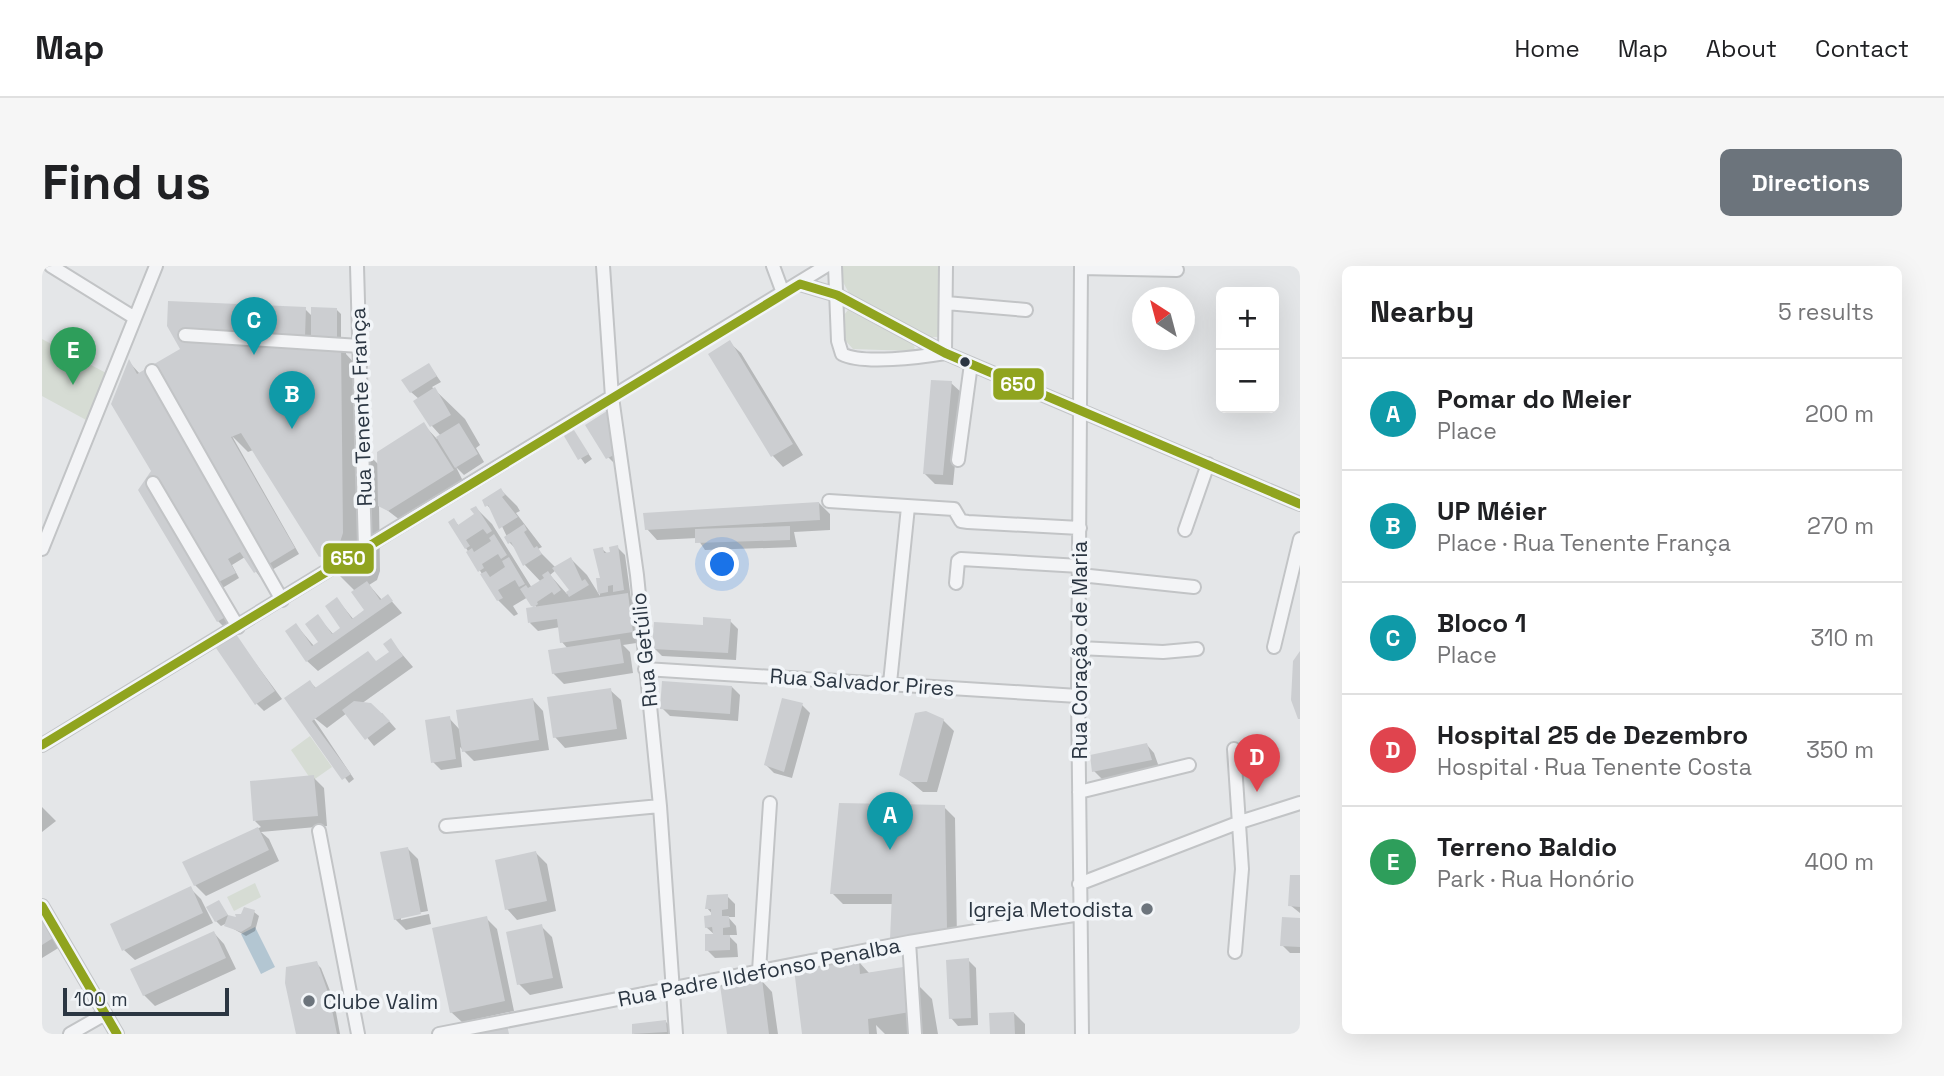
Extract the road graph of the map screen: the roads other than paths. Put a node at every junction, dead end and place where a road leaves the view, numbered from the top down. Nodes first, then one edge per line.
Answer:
1 (51, 266) edge
2 (156, 266) edge
3 (357, 266) edge
4 (603, 266) edge
5 (773, 266) edge
6 (825, 266) edge
7 (835, 266) edge
8 (946, 266) edge
9 (1081, 267) edge
10 (1177, 270) dead end
11 (800, 284) junction
12 (783, 293) junction
13 (837, 295) junction
14 (946, 303) junction
15 (1026, 310) dead end
16 (135, 318) junction
17 (185, 335) dead end
18 (360, 346) junction
19 (945, 353) junction
20 (971, 364) junction
21 (152, 371) dead end
22 (612, 397) junction
23 (1081, 410) junction
24 (958, 460) dead end
25 (1208, 464) junction
26 (153, 483) dead end
27 (830, 501) dead end
28 (1300, 503) edge
29 (908, 507) junction
30 (1080, 528) junction
31 (1185, 530) dead end
32 (1300, 540) edge
33 (42, 547) edge
34 (365, 548) junction
35 (1080, 570) junction
36 (956, 583) dead end
37 (1194, 587) dead end
38 (282, 600) junction
39 (238, 627) junction
40 (1274, 647) dead end
41 (1079, 648) junction
42 (1197, 649) dead end
43 (645, 669) junction
44 (890, 683) junction
45 (1078, 696) junction
46 (42, 745) edge
47 (1234, 749) dead end
48 (1189, 765) dead end
49 (1079, 792) junction
50 (769, 803) dead end
51 (1300, 803) edge
52 (660, 806) junction
53 (1240, 822) junction
54 (446, 827) dead end
55 (320, 831) dead end
56 (1079, 884) junction
57 (42, 906) edge
58 (1080, 914) junction
59 (909, 942) junction
60 (1235, 952) dead end
61 (759, 971) junction
62 (674, 990) junction
63 (105, 1014) junction
64 (70, 1034) edge
65 (117, 1034) edge
66 (358, 1034) edge
67 (439, 1034) edge
68 (677, 1034) edge
69 (915, 1034) edge
70 (1082, 1034) edge

1 - 16 street
2 - 16 street
3 - 18 street, Rua Tenente França
4 - 22 street, Rua Getúlio
5 - 12 street
6 - 11 street
7 - 13 street
8 - 14 street
9 - 10 street
9 - 23 street, Rua Coração de Maria
11 - 12 street
11 - 13 street
12 - 22 street
13 - 19 street
13 - 19 street
14 - 15 street
14 - 19 street
16 - 33 street
17 - 18 street
18 - 34 street, Rua Tenente França
19 - 20 street
20 - 23 street
20 - 24 street
21 - 38 street
22 - 34 street
22 - 43 street, Rua Getúlio
23 - 25 street
23 - 30 street, Rua Coração de Maria
25 - 28 street
25 - 31 street
26 - 39 street
27 - 29 street
29 - 30 street
29 - 44 street
30 - 35 street, Rua Coração de Maria
32 - 40 street
34 - 38 street
35 - 36 street
35 - 37 street
35 - 41 street, Rua Coração de Maria
38 - 39 street
39 - 46 street
41 - 42 street
41 - 45 street, Rua Coração de Maria
43 - 44 street, Rua Salvador Pires
43 - 52 street, Rua Getúlio
44 - 45 street, Rua Salvador Pires
45 - 49 street, Rua Coração de Maria
47 - 53 street
48 - 49 street
49 - 56 street, Rua Coração de Maria
50 - 61 street
51 - 53 street
52 - 54 street
52 - 62 street, Rua Getúlio
53 - 56 street
53 - 60 street
55 - 66 street
56 - 58 street, Rua Coração de Maria
57 - 63 street
58 - 59 street, Rua Padre Ildefonso Penalba
58 - 70 street, Rua Coração de Maria
59 - 61 street, Rua Padre Ildefonso Penalba
59 - 69 street
61 - 62 street, Rua Padre Ildefonso Penalba
62 - 67 street, Rua Padre Ildefonso Penalba
62 - 68 street, Rua Getúlio
63 - 64 street
63 - 65 street

